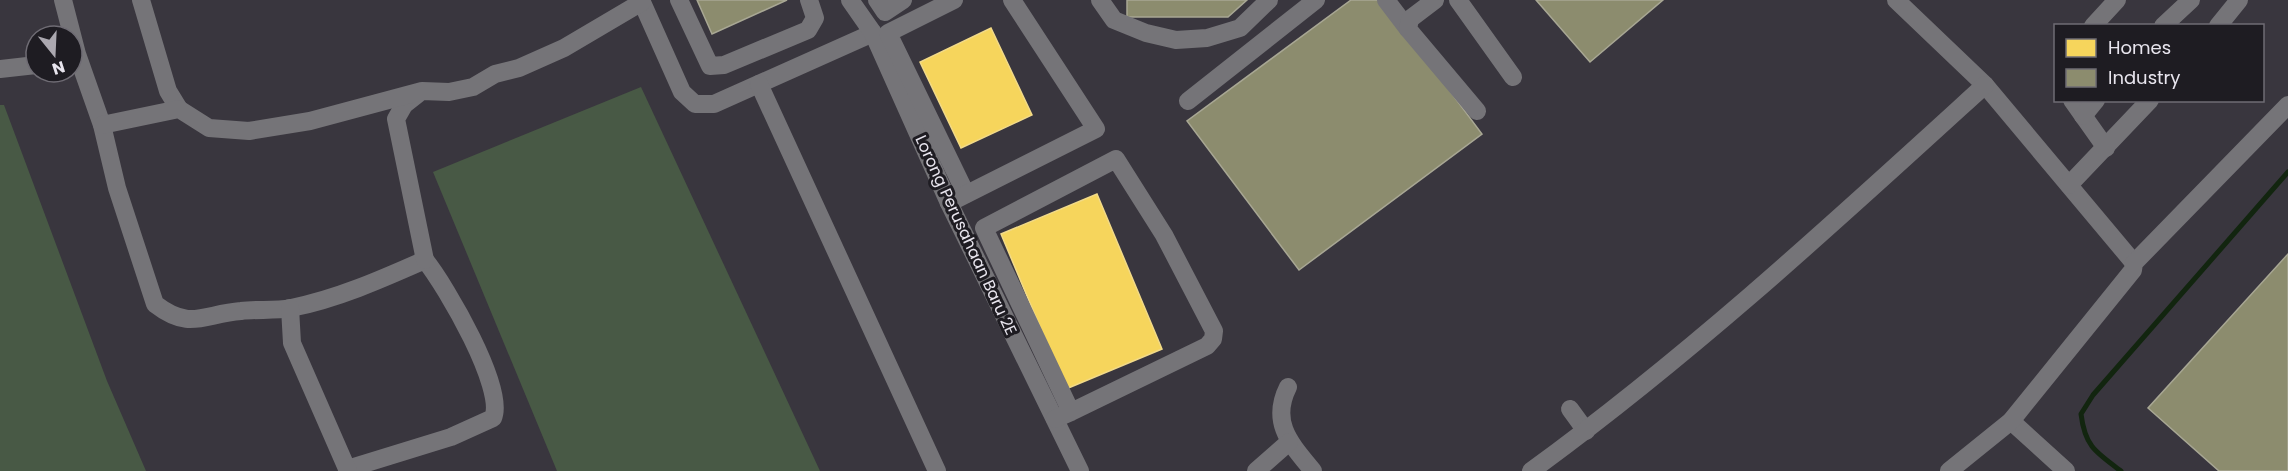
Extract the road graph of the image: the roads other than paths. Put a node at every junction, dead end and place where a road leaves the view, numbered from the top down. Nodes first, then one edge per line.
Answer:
1 (63, 0) edge
2 (141, 0) edge
3 (679, 0) edge
4 (809, 0) edge
5 (850, 0) edge
6 (877, 0) edge
7 (903, 0) edge
8 (954, 0) edge
9 (1012, 0) edge
10 (1100, 0) edge
11 (1269, 0) edge
12 (1316, 0) edge
13 (1386, 0) edge
14 (1436, 0) edge
15 (1458, 0) edge
16 (1896, 0) edge
17 (2117, 0) edge
18 (2191, 0) edge
19 (642, 1) edge
20 (2232, 2) edge
21 (68, 24) edge
22 (2095, 24) edge
23 (2165, 24) edge
24 (2219, 24) edge
25 (1408, 29) junction
26 (873, 33) junction
27 (24, 66) edge
28 (0, 69) edge
29 (1513, 77) dead end
30 (84, 78) edge
31 (759, 84) junction
32 (1985, 85) junction
33 (422, 92) junction
34 (1188, 101) dead end
35 (2073, 102) edge
36 (2094, 102) edge
37 (2148, 102) edge
38 (2288, 105) edge
39 (179, 109) junction
40 (1477, 111) dead end
41 (2083, 116) junction
42 (102, 125) junction
43 (2106, 148) junction
44 (2069, 184) junction
45 (966, 194) junction
46 (949, 203) junction
47 (424, 260) junction
48 (2134, 263) junction
49 (290, 308) junction
50 (1288, 387) dead end
51 (1570, 409) dead end
52 (1063, 416) junction
53 (2011, 421) junction
54 (1586, 431) junction
55 (1289, 442) junction
56 (348, 470) edge
57 (937, 471) edge
58 (1080, 471) edge
59 (1256, 471) edge
60 (1313, 471) edge
61 (1531, 471) edge
62 (1949, 471) edge
63 (2066, 471) edge

1 - 21 street
2 - 39 street
3 - 4 street
5 - 26 street, Lorong Perusahaan Baru 2E
6 - 7 street
8 - 45 street
9 - 45 street
10 - 11 street
12 - 34 street
13 - 25 street
14 - 25 street
15 - 29 street
16 - 32 street
17 - 22 street
18 - 23 street
19 - 31 street
19 - 33 street
20 - 24 street
25 - 40 street
26 - 31 street
26 - 46 street, Lorong Perusahaan Baru 2E
27 - 28 street
30 - 42 street
31 - 57 street
32 - 44 street
32 - 54 street
33 - 39 street
33 - 47 street
35 - 41 street
36 - 41 street
37 - 43 street
38 - 48 street
39 - 42 street
41 - 43 street
42 - 49 street
43 - 44 street
44 - 48 street
45 - 46 street
46 - 52 street, Lorong Perusahaan Baru 2E
47 - 49 street
47 - 56 street
48 - 53 street
49 - 56 street
50 - 55 street
51 - 54 street
52 - 52 street
52 - 58 street, Lorong Perusahaan Baru 2E
53 - 62 street
53 - 63 street
54 - 61 street
55 - 59 street
55 - 60 street

